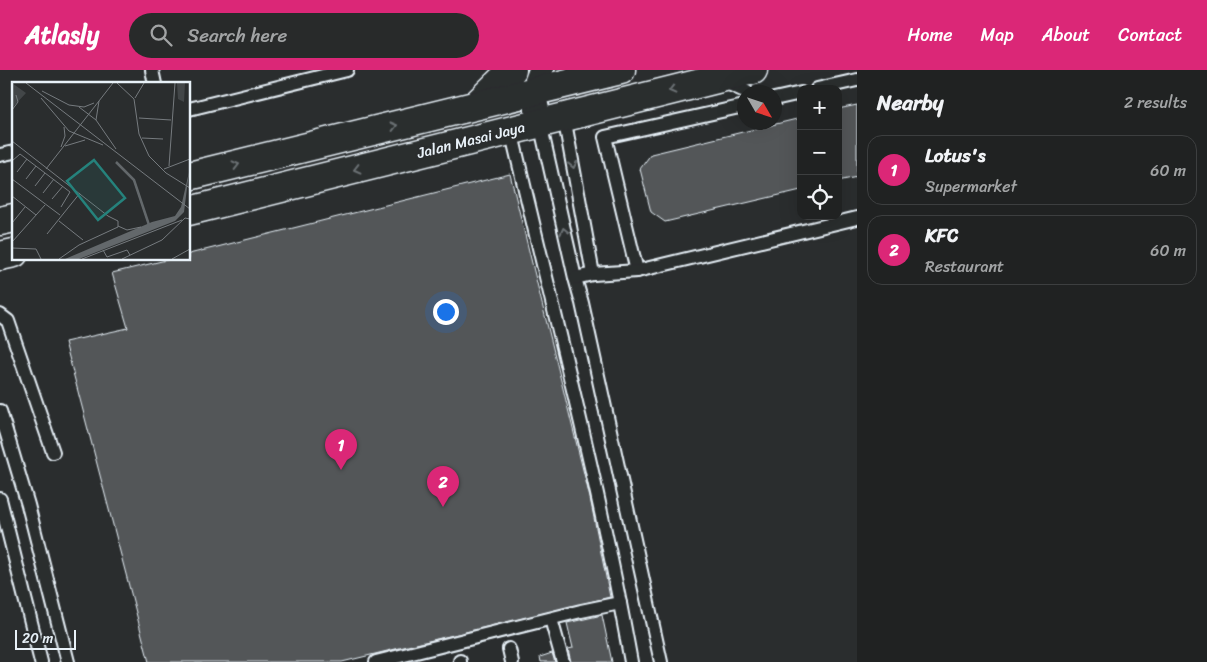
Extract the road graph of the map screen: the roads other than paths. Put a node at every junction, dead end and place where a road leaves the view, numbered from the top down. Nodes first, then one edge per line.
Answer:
1 (347, 70) edge
2 (512, 70) edge
3 (753, 70) edge
4 (609, 71) edge
5 (545, 79) edge
6 (718, 79) junction
7 (857, 80) edge
8 (835, 85) edge
9 (737, 88) edge
10 (797, 94) edge
11 (782, 97) edge
12 (475, 106) junction
13 (737, 108) edge
14 (190, 109) edge
15 (552, 120) junction
16 (511, 130) junction
17 (190, 176) edge
18 (190, 210) edge
19 (857, 218) edge
20 (637, 271) junction
21 (594, 274) junction
22 (575, 278) junction
23 (0, 315) edge
24 (0, 411) edge
25 (53, 452) dead end
26 (0, 499) edge
27 (620, 603) junction
28 (550, 618) junction
29 (506, 640) junction
30 (459, 654) edge
31 (400, 659) edge
32 (41, 662) edge
33 (68, 662) edge
34 (376, 662) edge
35 (512, 662) edge
36 (563, 662) edge
37 (631, 662) edge
38 (661, 662) edge

1 - 14 lane
2 - 12 main road
3 - 6 main road, Jalan Masai Jaya
4 - 5 main road
5 - 12 main road
5 - 15 street
6 - 9 lane
6 -> 15 main road, Jalan Masai Jaya
7 - 8 lane
10 - 11 lane
17 -> 12 main road
13 - 20 lane
15 - 16 main road, Jalan Masai Jaya
15 -> 21 lane
22 -> 15 lane
16 -> 18 main road, Jalan Masai Jaya
16 - 27 lane
19 - 20 lane
20 - 21 lane
21 - 22 lane
22 - 38 lane
23 - 25 lane
24 - 33 lane
26 - 32 lane
27 - 28 lane
27 - 37 lane
28 - 29 lane
28 - 36 lane
29 - 30 lane
29 - 35 lane
30 - 31 lane
31 - 34 lane

